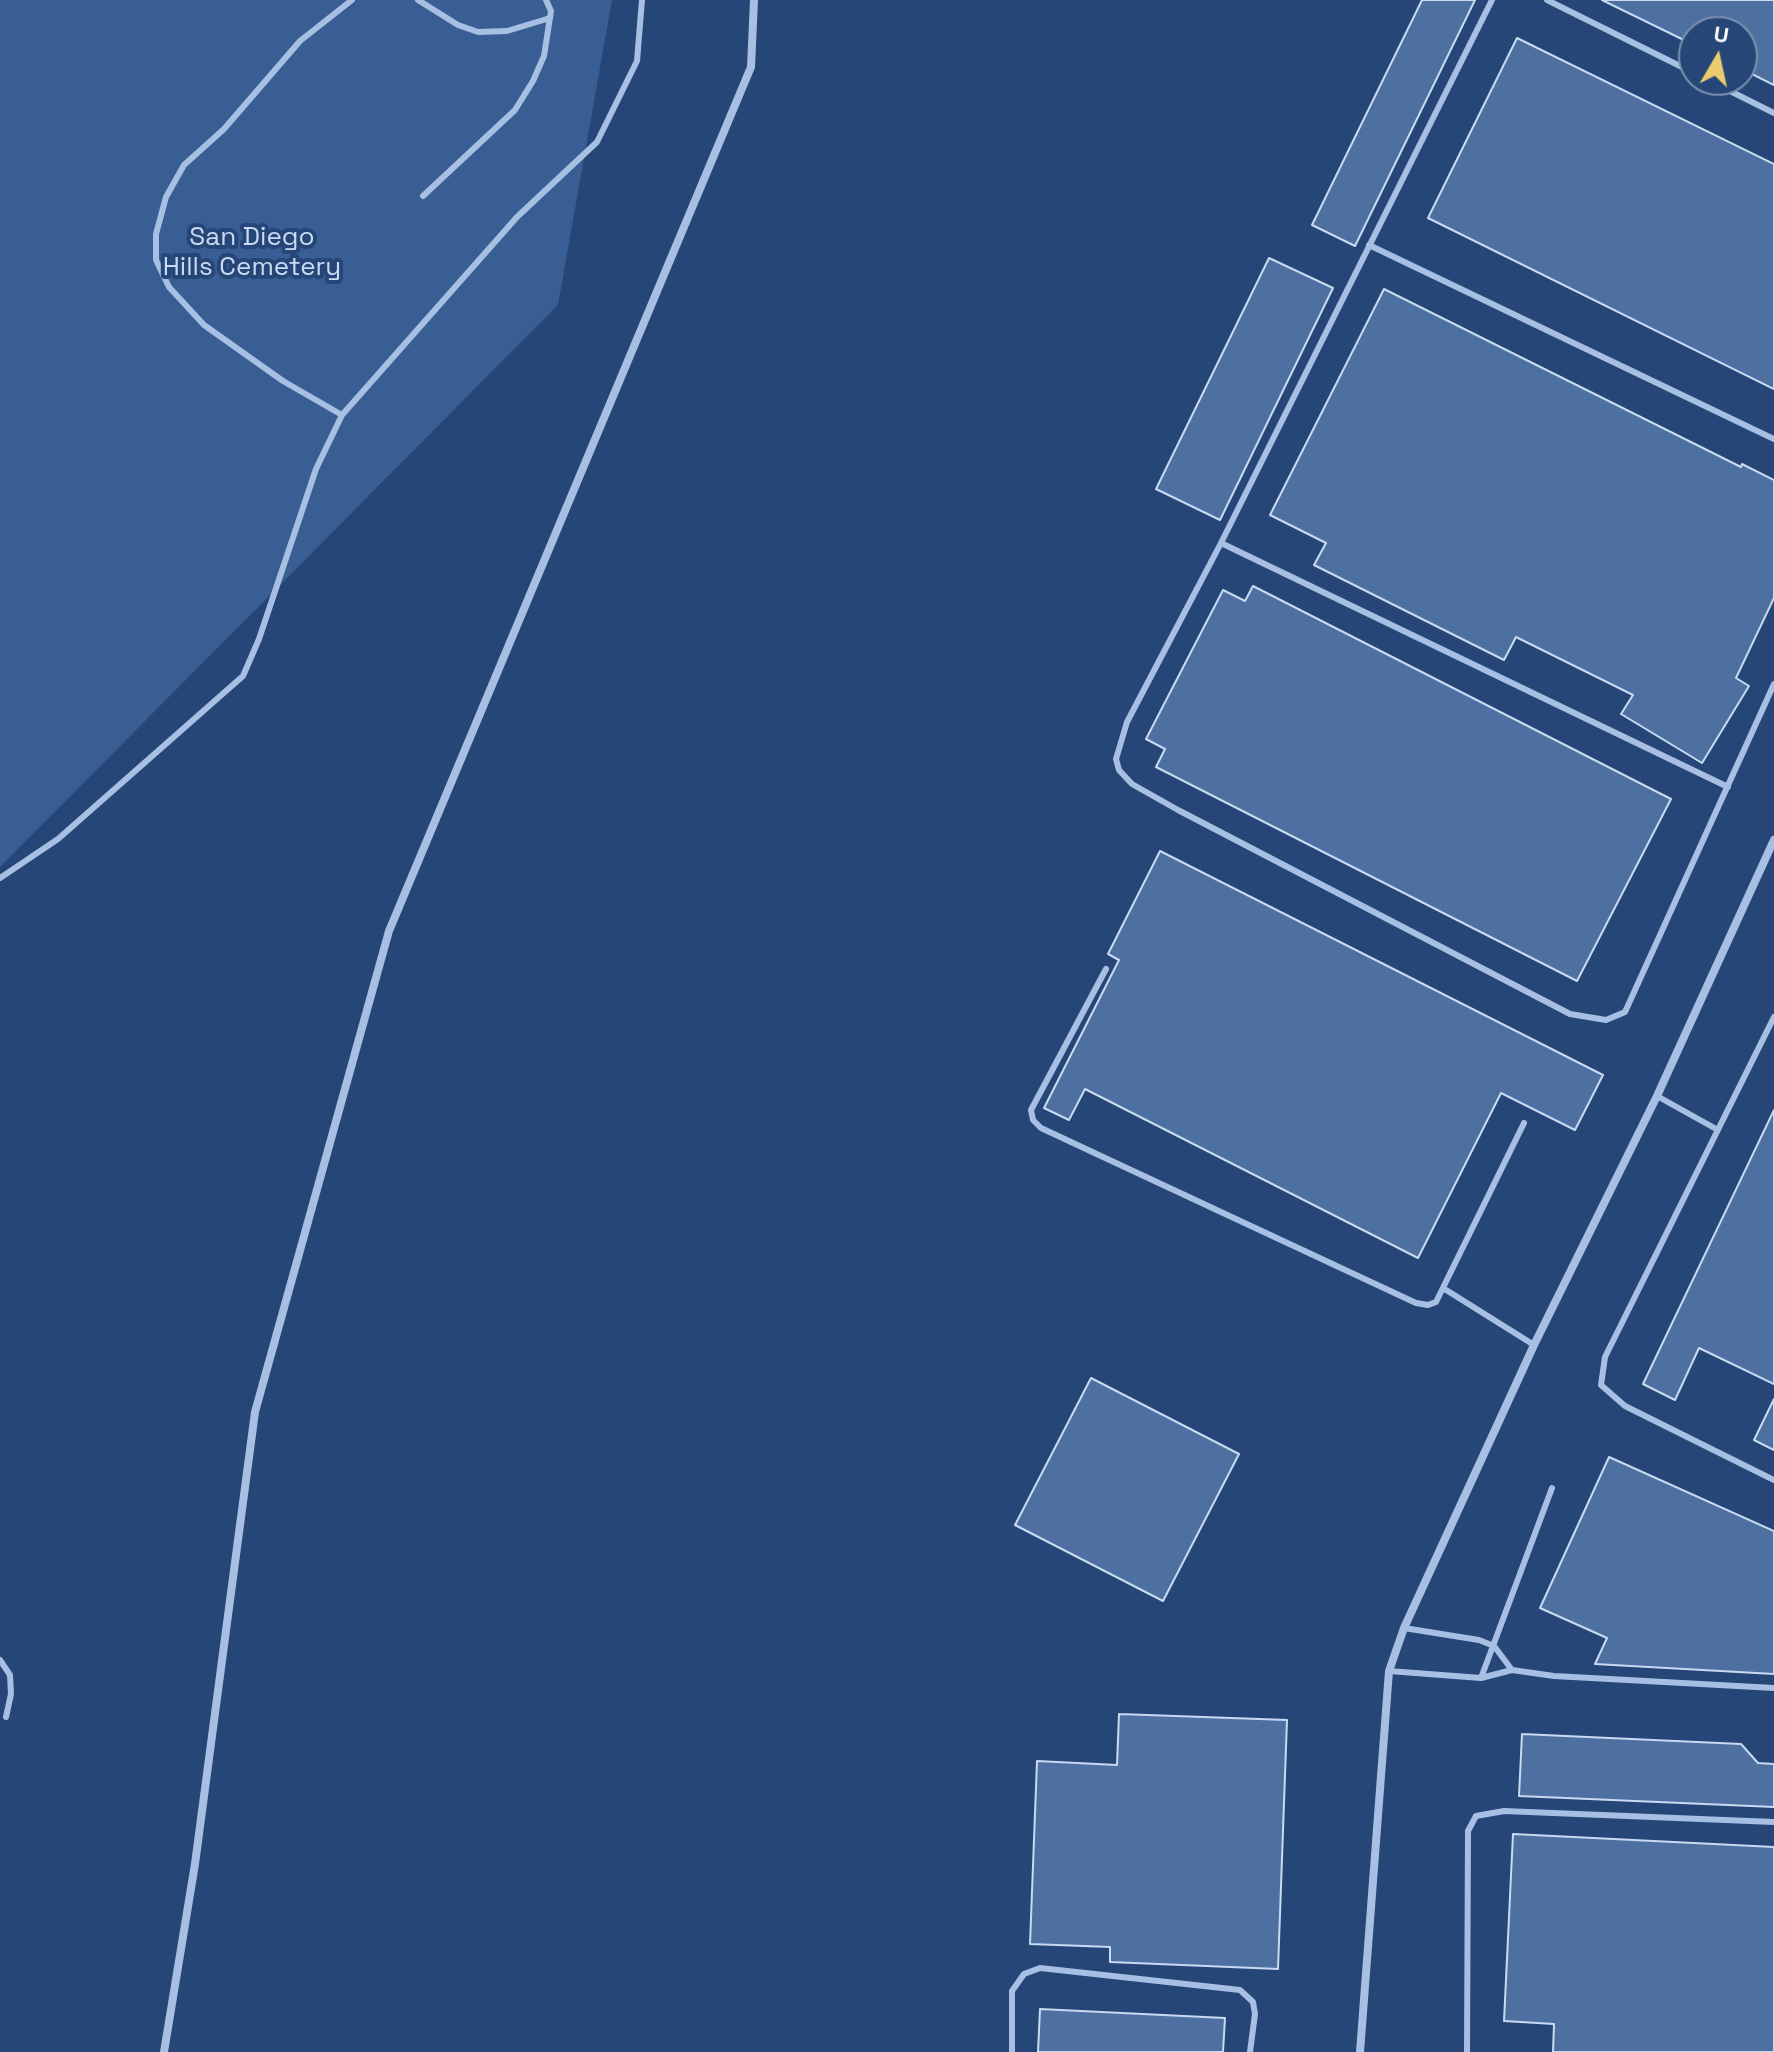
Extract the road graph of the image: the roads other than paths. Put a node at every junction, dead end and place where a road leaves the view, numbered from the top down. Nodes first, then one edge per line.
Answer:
1 (352, 0) edge
2 (418, 0) edge
3 (546, 0) edge
4 (642, 0) edge
5 (754, 0) edge
6 (1492, 0) edge
7 (1547, 0) edge
8 (550, 18) junction
9 (1678, 65) edge
10 (1740, 96) edge
11 (1774, 113) edge
12 (423, 196) dead end
13 (1369, 245) junction
14 (342, 415) junction
15 (1774, 439) edge
16 (1221, 543) junction
17 (1774, 684) edge
18 (1728, 787) junction
19 (1774, 840) edge
20 (0, 878) edge
21 (1106, 969) dead end
22 (1774, 1017) edge
23 (1657, 1096) junction
24 (1524, 1123) dead end
25 (1718, 1130) junction
26 (1443, 1288) junction
27 (1534, 1345) junction
28 (1774, 1480) edge
29 (1552, 1488) dead end
30 (1404, 1628) junction
31 (1494, 1646) junction
32 (0, 1660) edge
33 (1512, 1670) junction
34 (1389, 1671) junction
35 (1481, 1678) junction
36 (1774, 1688) edge
37 (6, 1717) dead end
38 (1774, 1822) edge
39 (164, 2052) edge
40 (1012, 2052) edge
41 (1250, 2052) edge
42 (1360, 2052) edge
43 (1467, 2052) edge

1 - 14 lane
2 - 8 lane
3 - 8 lane
4 - 14 lane
5 - 39 street
6 - 13 lane
7 - 9 lane
8 - 12 lane
10 - 11 lane
13 - 15 lane
13 - 16 lane
14 - 20 lane
16 - 18 lane
16 - 18 lane
17 - 18 lane
19 - 23 street
21 - 26 lane
22 - 25 lane
23 - 25 lane
23 - 27 street
24 - 26 lane
25 - 28 lane
26 - 27 lane
27 - 30 street
29 - 31 lane
30 - 31 lane
30 - 34 street
31 - 33 lane
31 - 35 lane
32 - 37 lane
33 - 35 lane
33 - 36 lane
34 - 35 lane
34 - 42 street
38 - 43 lane
40 - 41 lane

